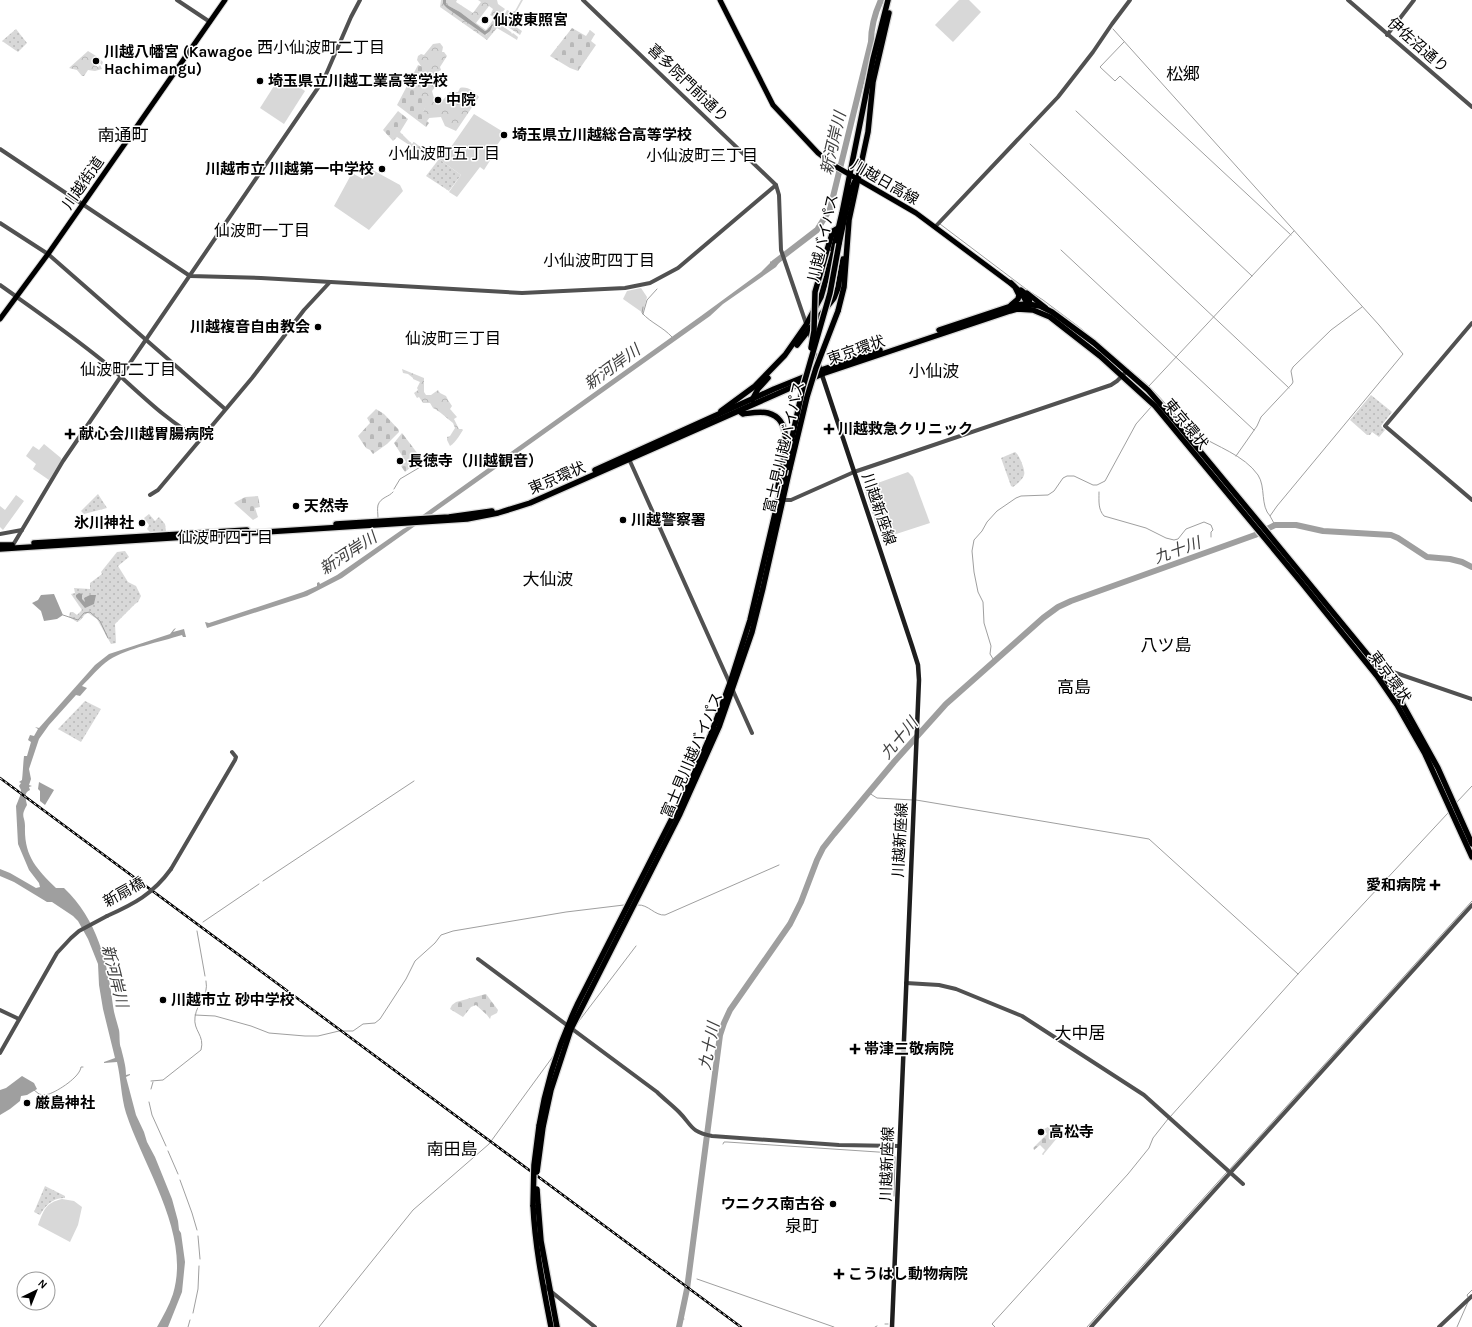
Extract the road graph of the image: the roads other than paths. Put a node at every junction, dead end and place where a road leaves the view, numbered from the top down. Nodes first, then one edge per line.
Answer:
1 (177, 0) edge
2 (225, 0) edge
3 (360, 0) edge
4 (583, 0) edge
5 (720, 0) edge
6 (888, 0) edge
7 (892, 0) edge
8 (1130, 0) edge
9 (1348, 0) edge
10 (1414, 0) edge
11 (210, 22) junction
12 (1387, 35) junction
13 (1472, 107) edge
14 (0, 149) edge
15 (850, 174) junction
16 (857, 178) junction
17 (776, 185) junction
18 (83, 204) junction
19 (842, 213) junction
20 (0, 223) edge
21 (935, 227) junction
22 (838, 228) junction
23 (847, 236) junction
24 (839, 244) junction
25 (48, 254) junction
26 (190, 276) junction
27 (330, 282) junction
28 (0, 285) edge
29 (1013, 285) junction
30 (16, 297) junction
31 (1029, 307) junction
32 (1004, 308) junction
33 (1052, 312) junction
34 (0, 319) edge
35 (1472, 323) edge
36 (807, 328) junction
37 (146, 340) junction
38 (821, 372) junction
39 (1125, 374) junction
40 (121, 377) junction
41 (803, 387) junction
42 (751, 402) junction
43 (225, 409) junction
44 (739, 411) junction
45 (712, 417) junction
46 (200, 439) junction
47 (629, 459) junction
48 (854, 472) junction
49 (150, 494) dead end
50 (783, 500) junction
51 (1472, 500) edge
52 (776, 511) junction
53 (1260, 528) junction
54 (22, 530) junction
55 (0, 534) edge
56 (0, 545) edge
57 (12, 545) junction
58 (0, 550) edge
59 (1379, 674) junction
60 (730, 683) junction
61 (733, 689) junction
62 (1472, 699) edge
63 (752, 733) dead end
64 (232, 752) dead end
65 (1472, 844) edge
66 (1472, 856) edge
67 (1472, 905) edge
68 (478, 959) dead end
69 (906, 983) junction
70 (0, 1010) edge
71 (19, 1019) junction
72 (569, 1028) junction
73 (0, 1053) edge
74 (899, 1146) junction
75 (1231, 1172) junction
76 (1243, 1184) dead end
77 (536, 1205) junction
78 (543, 1285) junction
79 (549, 1290) junction
80 (1472, 1296) edge
81 (551, 1327) edge
82 (557, 1327) edge
83 (595, 1327) edge
84 (892, 1327) edge
85 (1091, 1327) edge
86 (1439, 1327) edge

1 - 11 street
2 - 11 main road, 川越街道
3 - 26 street
4 - 17 street, 喜多院門前通り
5 - 15 main road, 川越日高線
6 - 15 highway, 川越バイパス
7 - 16 highway
8 - 21 street
9 - 12 street, 伊佐沼通り
10 - 12 street
11 - 18 main road, 川越街道
12 - 13 street, 伊佐沼通り
14 - 18 street
15 - 16 main road, 川越日高線
15 - 19 highway, 川越バイパス
16 - 21 main road, 川越日高線
16 - 23 highway, 富士見川越バイパス
16 - 24 highway
17 - 27 street
17 - 36 street
18 - 25 main road, 川越街道
18 - 26 street
19 - 22 highway, 川越バイパス
19 - 24 highway, 富士見川越バイパス
20 - 25 street
21 - 29 main road, 川越日高線
22 - 36 highway, 川越バイパス
22 - 41 highway, bridge
23 - 36 highway, 川越バイパス
23 - 50 highway, 富士見川越バイパス, bridge
24 - 41 highway, 富士見川越バイパス, bridge
25 - 30 main road, 川越街道
25 - 37 street
26 - 27 street
26 - 37 street
27 - 43 street
28 - 30 street
29 - 31 highway
29 - 32 highway
29 - 33 main road, 川越日高線
30 - 34 main road, 川越街道
30 - 40 street
31 - 32 highway, 東京環状
31 - 33 highway, 東京環状
31 - 38 highway, 東京環状
31 - 39 highway, 東京環状
32 - 38 highway, 東京環状
33 - 39 highway, 東京環状
35 - 51 street
36 - 38 street
36 - 42 highway, 川越バイパス
36 - 45 highway, 川越バイパス
37 - 40 street
37 - 43 street
38 - 42 highway, 東京環状
38 - 48 main road, 川越新座線
39 - 48 street
39 - 53 highway, 東京環状
40 - 46 street
40 - 54 street
41 - 52 highway, 富士見川越バイパス, bridge
42 - 44 highway, 東京環状
42 - 45 highway, 東京環状
43 - 46 street
44 - 47 highway, 東京環状
44 - 52 highway
45 - 57 highway, 東京環状
46 - 49 street
47 - 58 highway, 東京環状
47 - 60 street
48 - 50 street
48 - 69 main road, 川越新座線
50 - 61 highway, 富士見川越バイパス
52 - 60 highway, 富士見川越バイパス
53 - 59 highway, 東京環状
53 - 59 highway, 東京環状
54 - 55 street
54 - 57 street
56 - 57 highway, 東京環状
59 - 62 street
59 - 65 highway, 東京環状
59 - 66 highway, 東京環状
60 - 61 street
60 - 72 highway, 富士見川越バイパス
61 - 63 street
61 - 72 highway, 富士見川越バイパス
64 - 71 street, 新扇橋, bridge
67 - 75 street
68 - 72 street
69 - 74 main road, 川越新座線
69 - 75 street
70 - 71 street
71 - 73 street, 新扇橋
72 - 74 street
72 - 77 highway, 富士見川越バイパス, bridge
74 - 84 main road, 川越新座線
75 - 76 street
75 - 85 street
77 - 78 highway, 富士見川越バイパス
77 - 79 highway, 富士見川越バイパス
78 - 79 street
78 - 81 highway, 富士見川越バイパス
79 - 82 highway, 富士見川越バイパス
79 - 83 street
80 - 86 street

